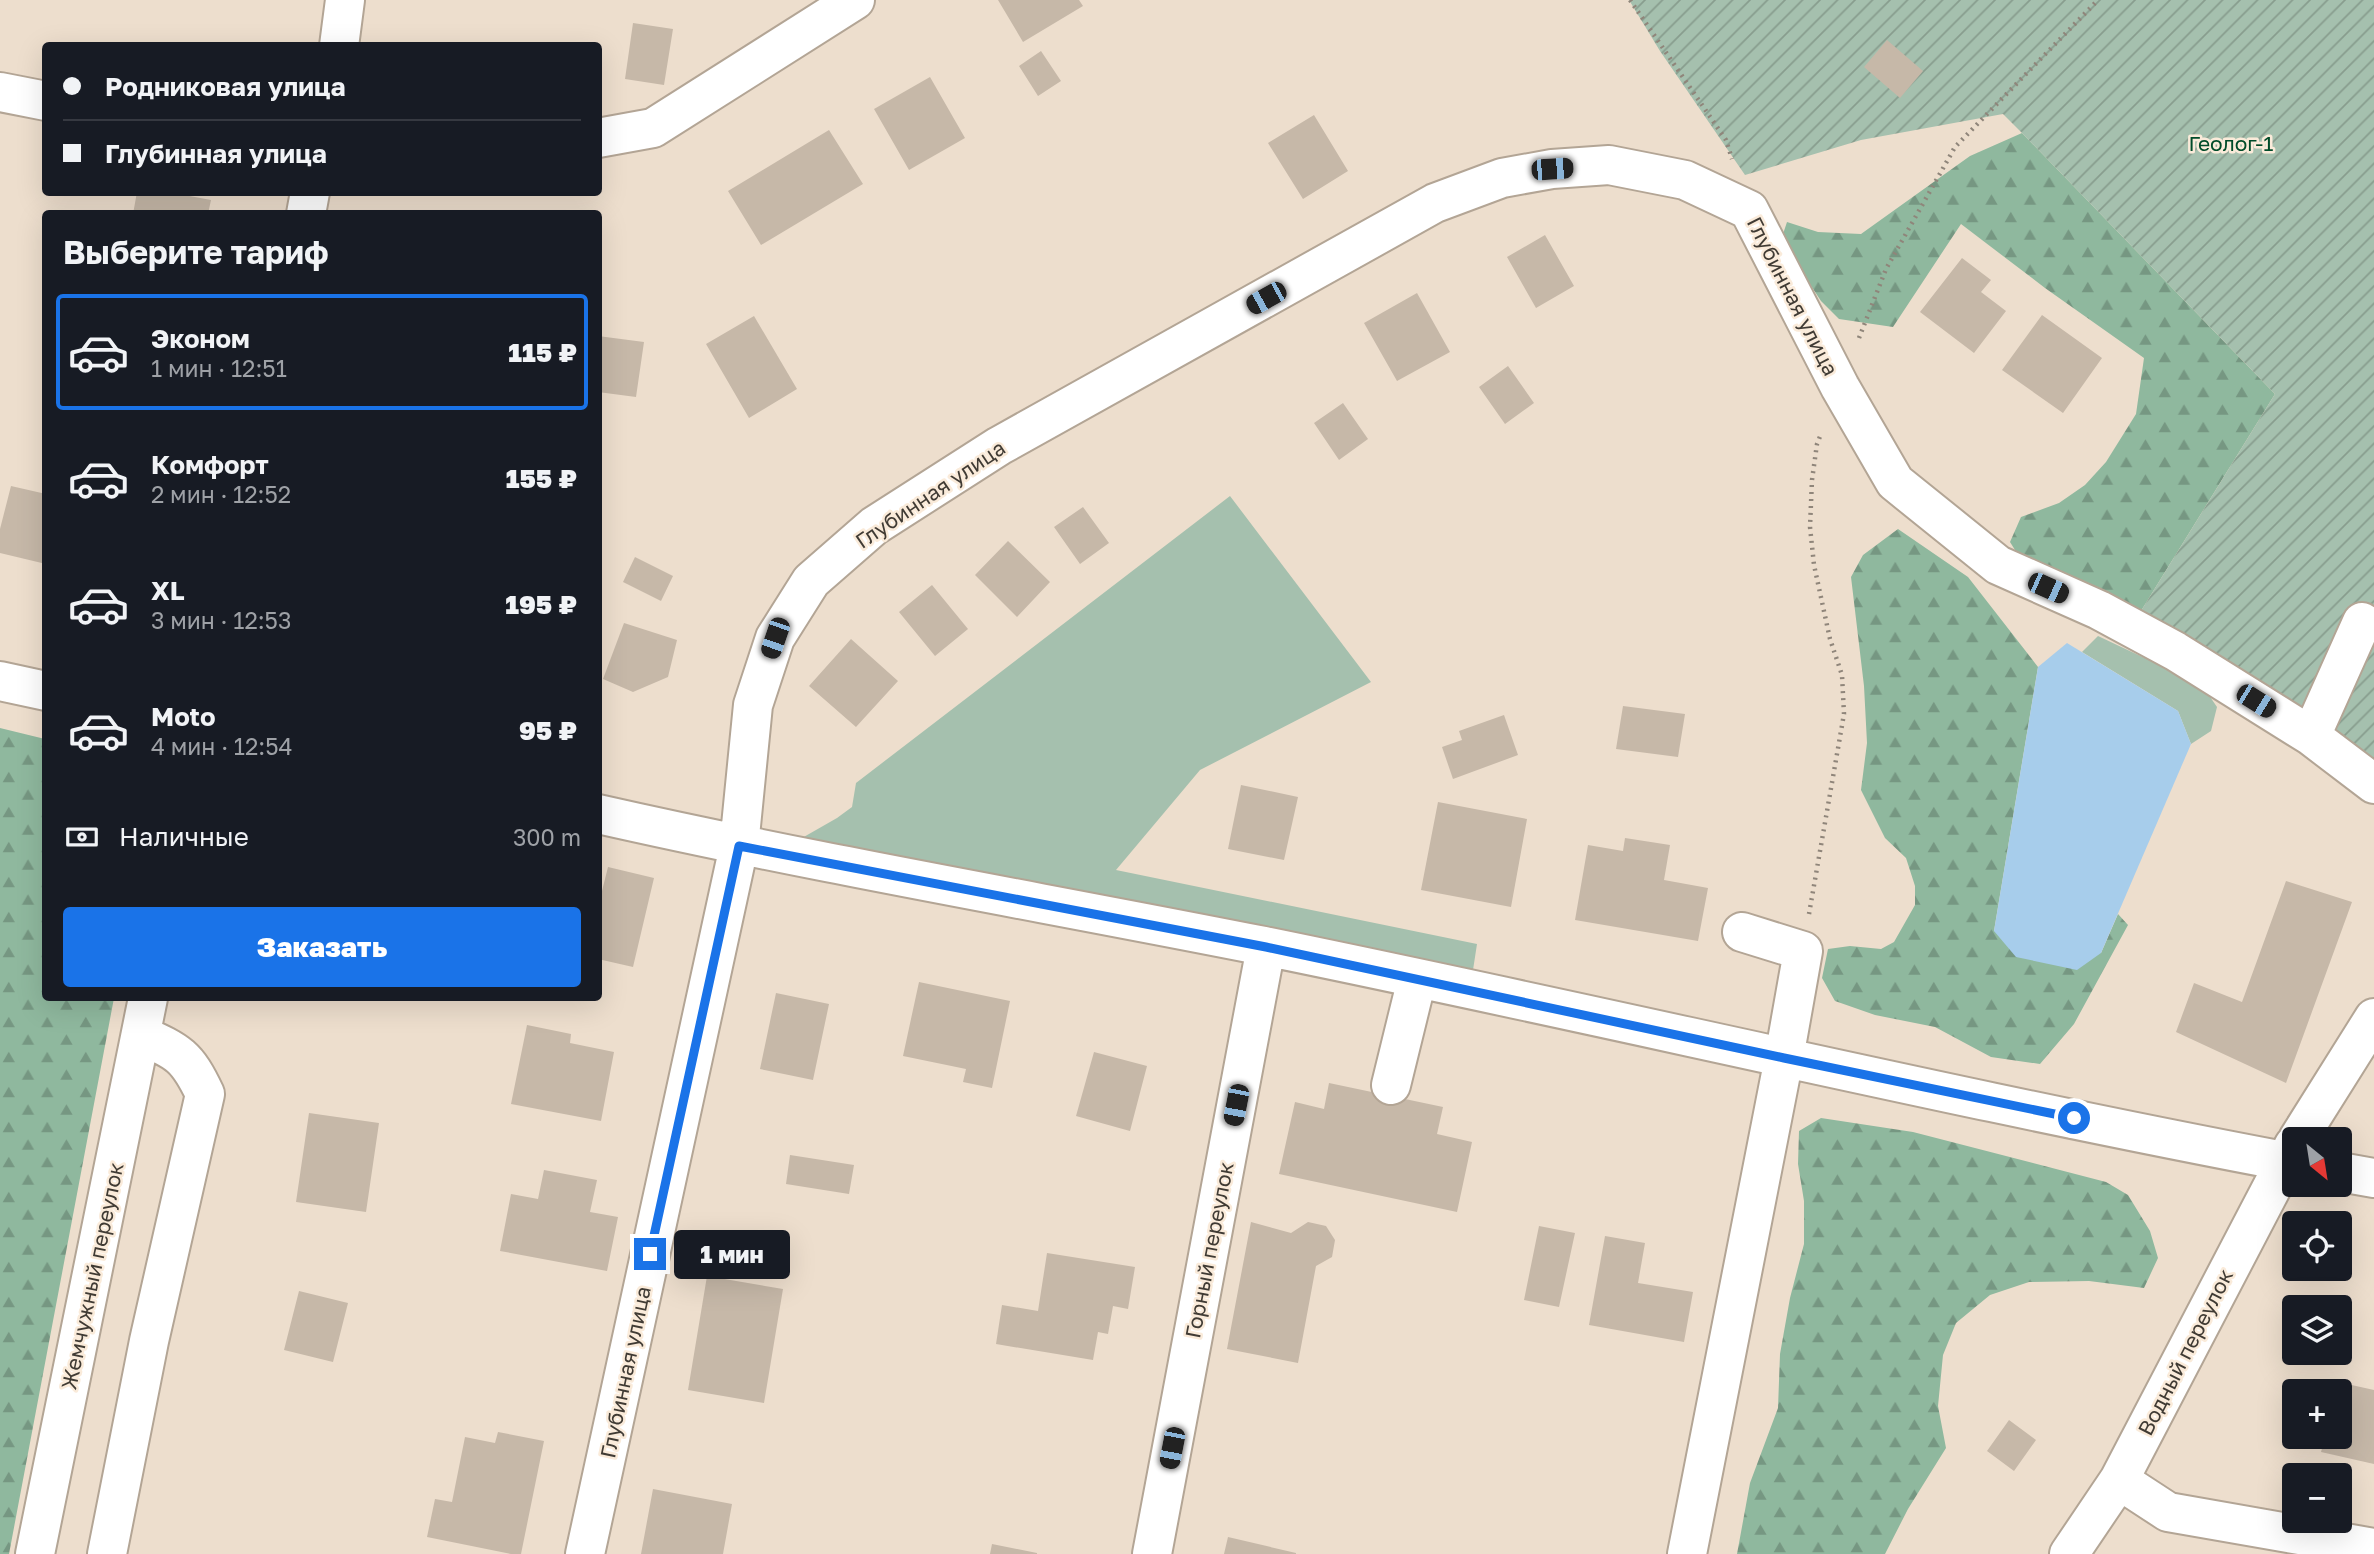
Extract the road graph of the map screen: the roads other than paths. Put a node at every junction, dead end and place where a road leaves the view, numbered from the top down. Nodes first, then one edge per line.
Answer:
1 (345, 0) edge
2 (855, 0) edge
3 (340, 42) edge
4 (0, 92) edge
5 (42, 100) edge
6 (602, 137) edge
7 (2362, 622) dead end
8 (0, 681) edge
9 (42, 690) edge
10 (2311, 736) junction
11 (2374, 785) edge
12 (602, 815) edge
13 (739, 846) junction
14 (1742, 932) dead end
15 (1266, 947) junction
16 (1417, 979) junction
17 (147, 1001) edge
18 (2374, 1018) edge
19 (141, 1035) junction
20 (1784, 1058) junction
21 (1391, 1085) dead end
22 (2308, 1127) edge
23 (2282, 1150) edge
24 (2282, 1173) edge
25 (2352, 1174) edge
26 (2374, 1178) edge
27 (2119, 1480) junction
28 (2374, 1548) edge
29 (36, 1554) edge
30 (107, 1554) edge
31 (585, 1554) edge
32 (1152, 1554) edge
33 (1687, 1554) edge
34 (2069, 1554) edge

1 - 3 street
2 - 6 street
4 - 5 street
7 - 10 street
8 - 9 street
10 - 11 street, Глубинная улица
10 - 13 street, Глубинная улица
12 - 13 street
13 - 15 street
13 - 31 street, Глубинная улица
14 - 20 street
15 - 16 street
15 - 32 street, Горный переулок
16 - 20 street
16 - 21 street
17 - 19 street, Жемчужный переулок
18 - 22 street, Водный переулок
19 - 29 street, Жемчужный переулок
19 - 30 street
20 - 23 street
20 - 33 street
24 - 27 street, Водный переулок
25 - 26 street
27 - 28 street
27 - 34 street, Водный переулок

